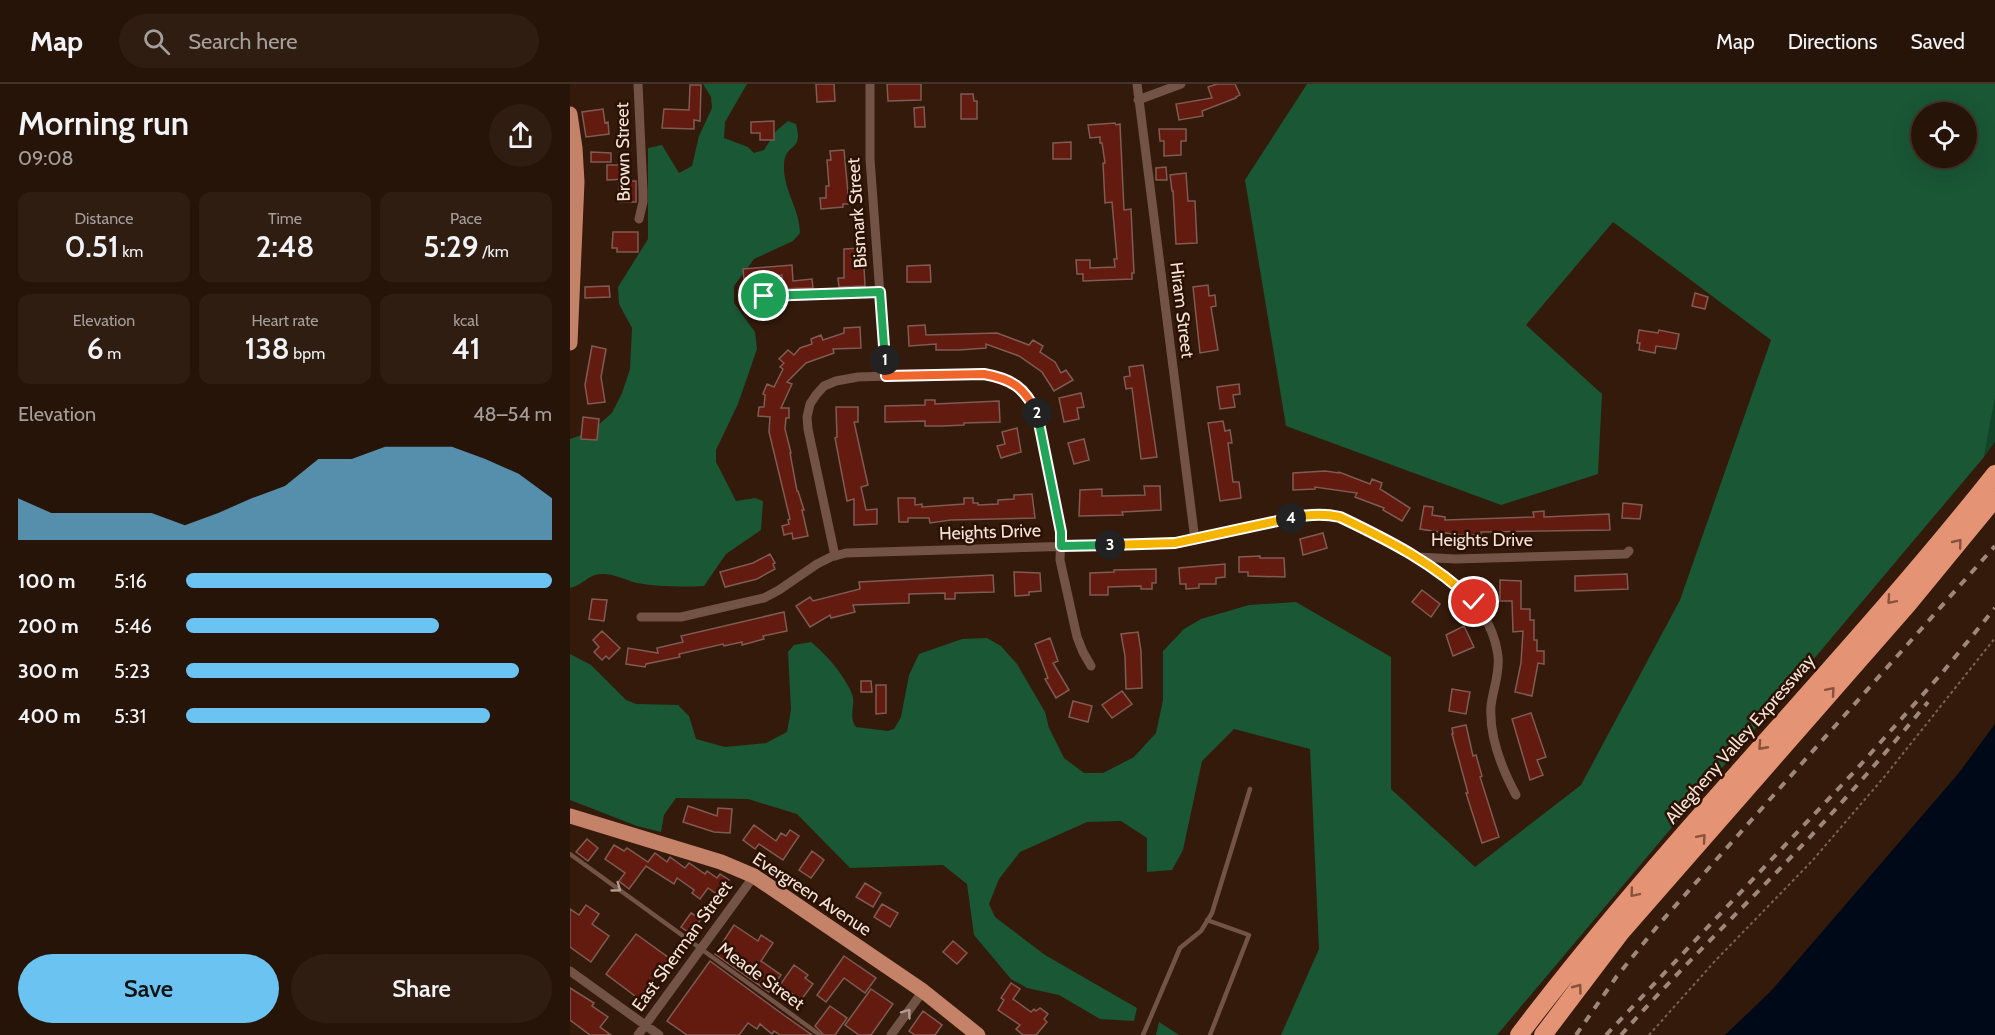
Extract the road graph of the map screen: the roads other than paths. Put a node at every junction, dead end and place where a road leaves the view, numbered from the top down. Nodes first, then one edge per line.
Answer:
1 (638, 84) edge
2 (870, 84) edge
3 (1137, 84) edge
4 (1181, 84) edge
5 (1138, 100) junction
6 (570, 114) edge
7 (639, 219) dead end
8 (880, 292) junction
9 (764, 296) dead end
10 (570, 343) edge
11 (886, 376) junction
12 (1995, 474) edge
13 (1995, 498) edge
14 (1195, 540) junction
15 (1061, 546) junction
16 (1629, 551) dead end
17 (835, 556) junction
18 (1418, 557) junction
19 (641, 617) dead end
20 (1091, 666) dead end
21 (1250, 789) dead end
22 (1516, 795) dead end
23 (570, 816) edge
24 (570, 854) edge
25 (753, 876) junction
26 (1207, 920) junction
27 (700, 949) junction
28 (570, 972) edge
29 (1562, 978) junction
30 (923, 991) junction
31 (645, 1025) junction
32 (638, 1035) edge
33 (659, 1035) edge
34 (820, 1035) edge
35 (891, 1035) edge
36 (978, 1035) edge
37 (1143, 1035) edge
38 (1210, 1035) edge
39 (1508, 1035) edge
40 (1519, 1035) edge
41 (1543, 1035) edge

1 - 7 street, Brown Street
2 - 8 street, Bismark Street
3 - 5 street, Hiram Street
4 - 5 street
5 - 14 street, Hiram Street
6 - 10 main road
8 - 9 street
8 - 11 street, Bismark Street
11 - 15 street
11 - 17 street
12 -> 29 highway, Allegheny Valley Expressway
41 -> 13 highway, Allegheny Valley Expressway
14 - 15 street, Heights Drive
14 - 18 street, Heights Drive
15 - 17 street, Heights Drive
15 - 20 street
16 - 18 street, Heights Drive
17 - 19 street, Heights Drive
18 - 22 street
21 - 26 lane
23 - 25 main road, Evergreen Avenue
24 -> 27 lane, Meade Street
25 - 27 street, East Sherman Street
25 - 30 main road, Evergreen Avenue
26 - 37 lane
26 - 38 lane
27 - 31 street, East Sherman Street
27 - 34 lane, Meade Street
28 - 31 street
29 - 39 highway
29 - 40 highway, Allegheny Valley Expressway
35 -> 30 street
30 - 36 main road, Evergreen Avenue
31 - 32 street, East Sherman Street
31 - 33 street

